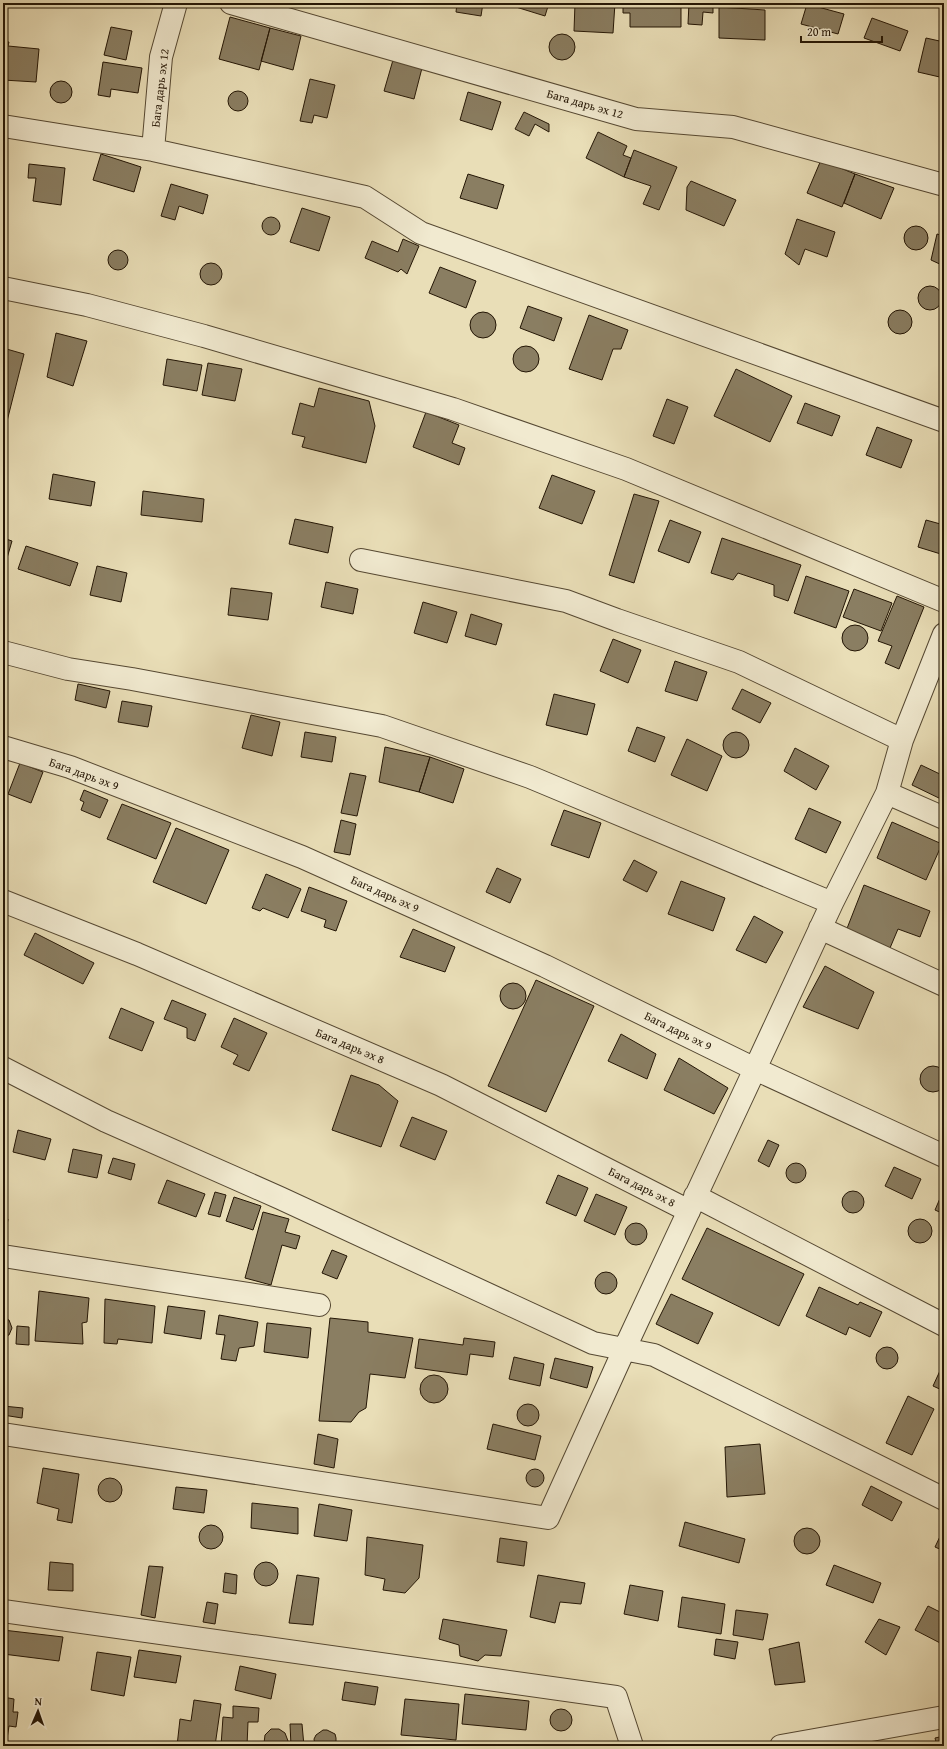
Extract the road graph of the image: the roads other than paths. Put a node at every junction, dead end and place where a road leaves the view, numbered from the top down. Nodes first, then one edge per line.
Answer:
1 (176, 3) edge
2 (231, 3) edge
3 (3, 126) edge
4 (153, 150) junction
5 (944, 186) edge
6 (3, 288) edge
7 (944, 422) edge
8 (361, 560) dead end
9 (944, 601) edge
10 (944, 634) edge
11 (3, 652) edge
12 (902, 740) junction
13 (3, 747) edge
14 (887, 793) junction
15 (944, 818) edge
16 (3, 901) edge
17 (832, 903) junction
18 (820, 928) junction
19 (944, 985) edge
20 (3, 1068) edge
21 (754, 1069) junction
22 (944, 1156) edge
23 (692, 1203) junction
24 (3, 1256) edge
25 (319, 1306) dead end
26 (944, 1325) edge
27 (624, 1350) junction
28 (3, 1434) edge
29 (944, 1499) edge
30 (3, 1611) edge
31 (944, 1717) edge
32 (632, 1746) edge
33 (781, 1746) edge

1 - 4 street, Бага дарь эх 12
2 - 5 street, Бага дарь эх 12
3 - 4 street
4 - 7 street
6 - 9 street
8 - 12 street
10 - 12 street
11 - 17 street
12 - 14 street
13 - 21 street, Бага дарь эх 9
14 - 15 street
14 - 17 street
16 - 23 street, Бага дарь эх 8
17 - 18 street
18 - 19 street
18 - 21 street
20 - 27 street
21 - 22 street, Бага дарь эх 9
21 - 23 street
23 - 26 street, Бага дарь эх 8
23 - 27 street
24 - 25 street
27 - 28 street
27 - 29 street
30 - 32 street
31 - 33 street

